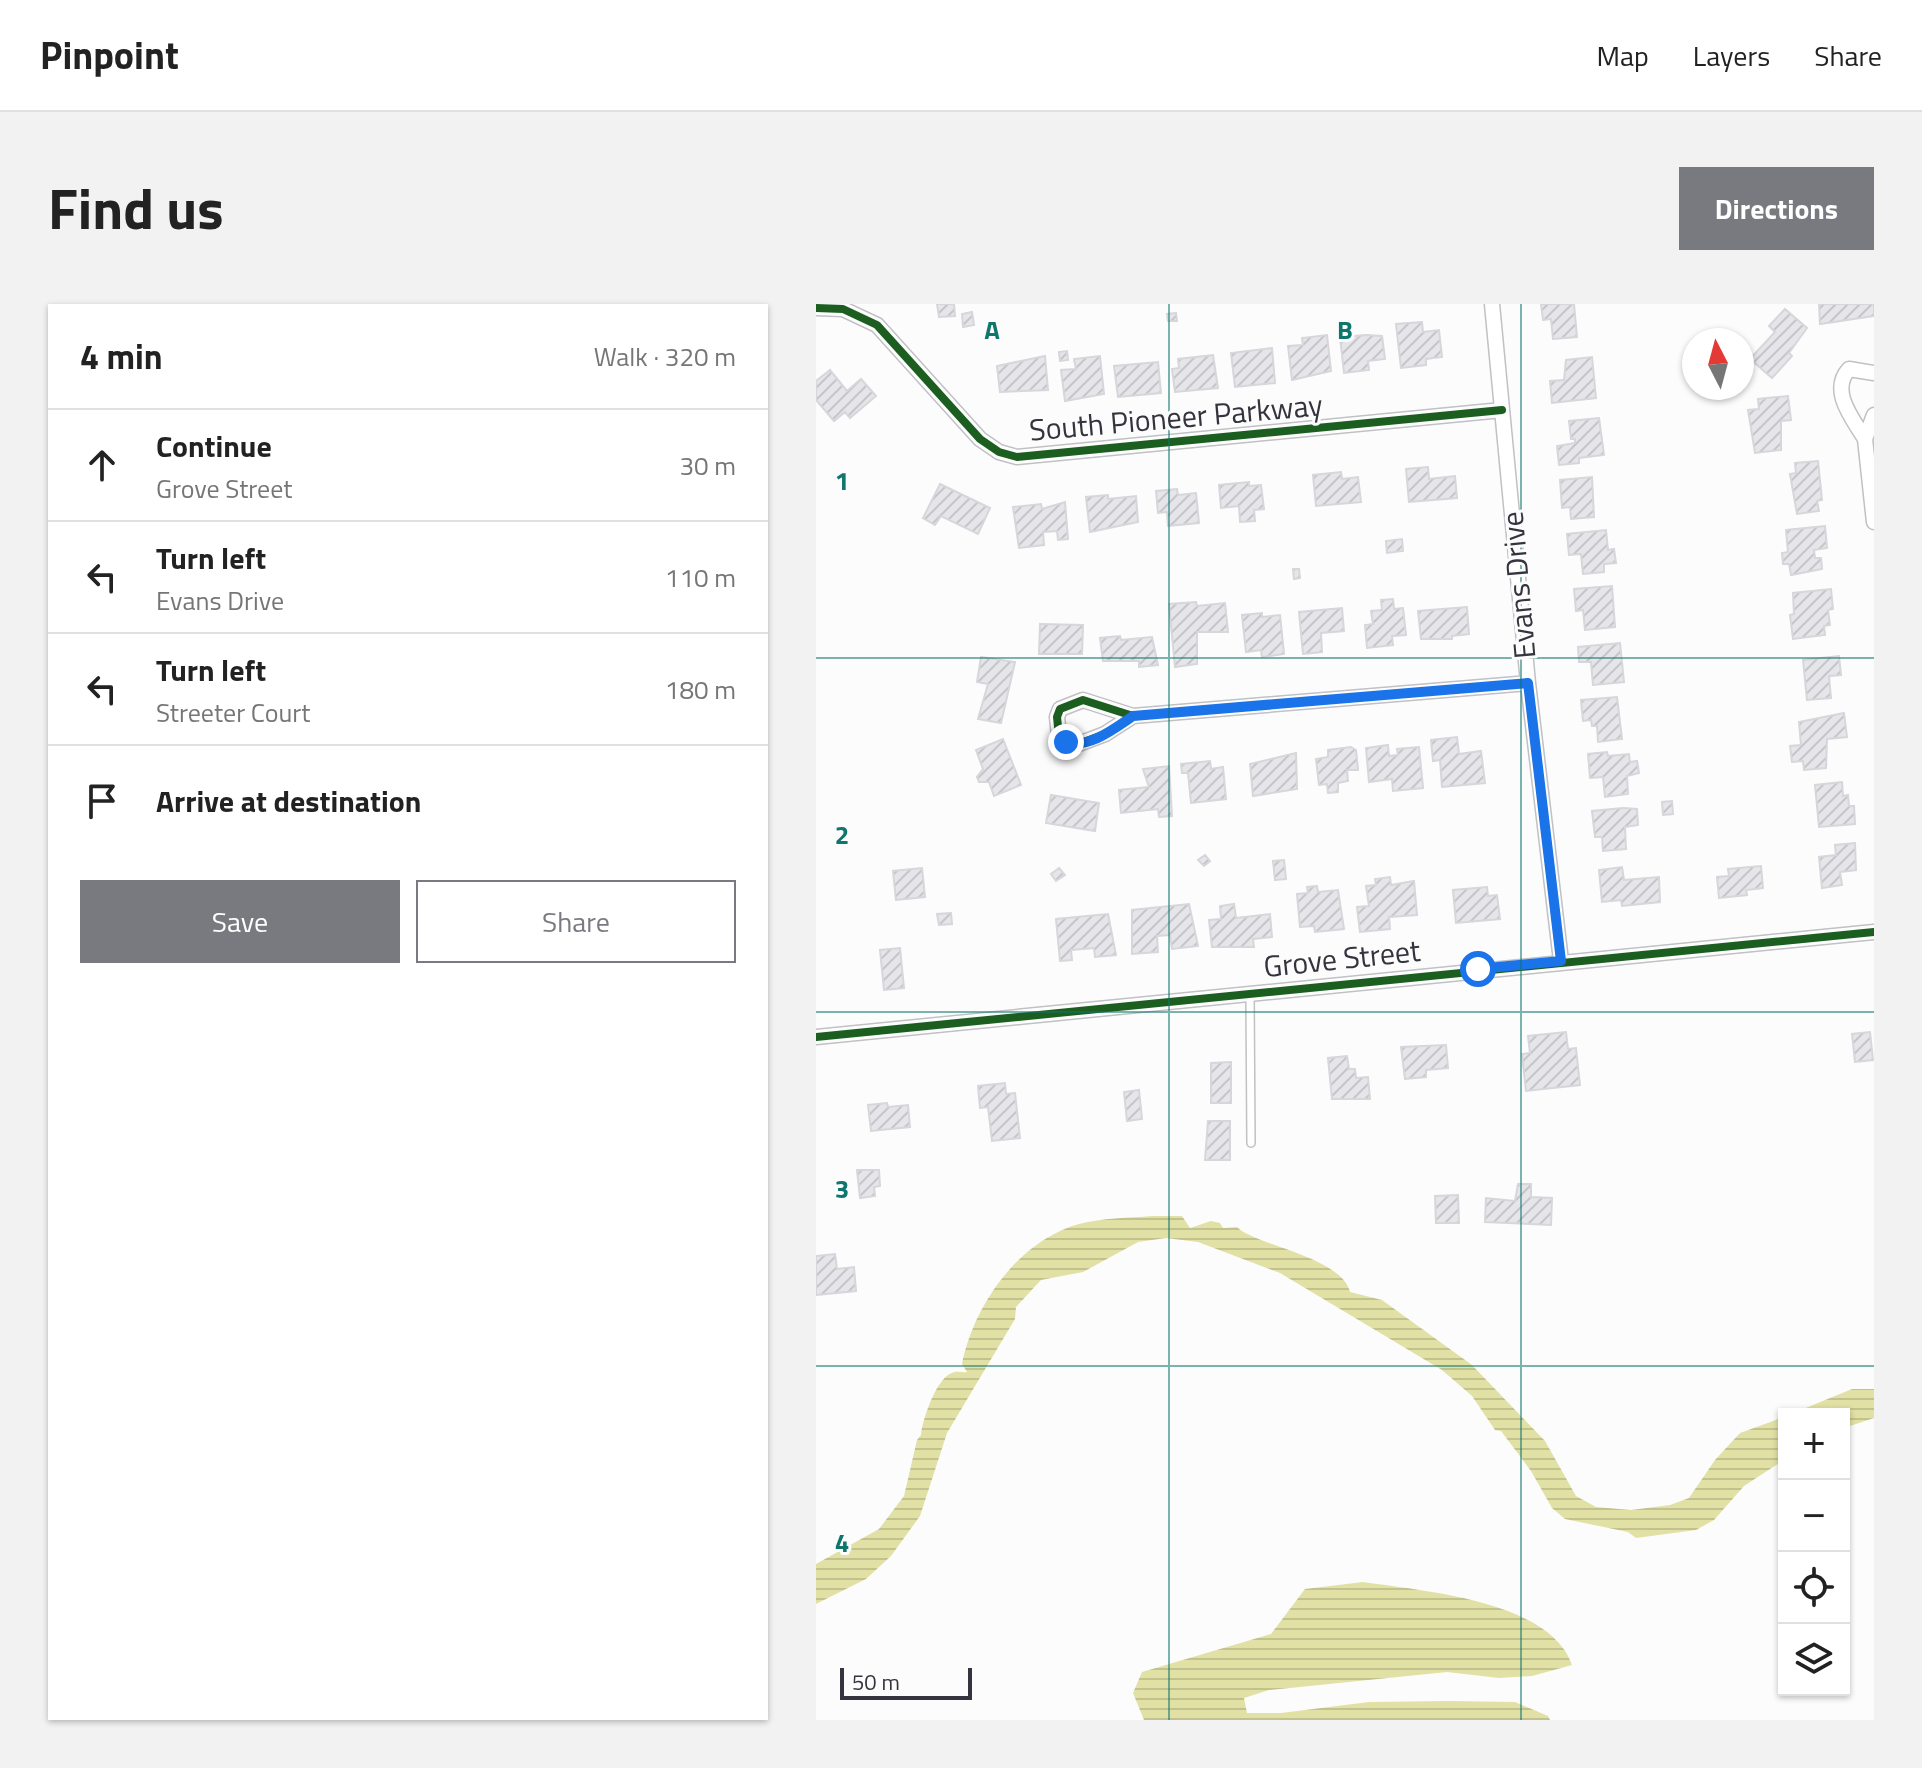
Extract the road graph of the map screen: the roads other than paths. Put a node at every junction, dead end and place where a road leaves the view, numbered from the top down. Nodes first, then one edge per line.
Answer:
1 (1492, 304) edge
2 (816, 308) edge
3 (858, 309) edge
4 (1874, 373) edge
5 (1502, 410) junction
6 (1874, 415) edge
7 (1865, 439) junction
8 (1874, 522) edge
9 (1528, 683) junction
10 (1133, 716) junction
11 (1874, 932) edge
12 (1561, 961) junction
13 (1250, 992) junction
14 (816, 1037) edge
15 (1251, 1143) dead end

1 - 5 street, Evans Drive
2 - 3 street, South Pioneer Parkway
3 - 5 street, South Pioneer Parkway
4 - 7 street
5 - 9 street, Evans Drive
6 - 7 street
7 - 8 street
9 - 10 street
9 - 12 street, Evans Drive
10 - 10 street
11 - 12 street, Grove Street
12 - 13 street, Grove Street
13 - 14 street, Grove Street
13 - 15 lane

